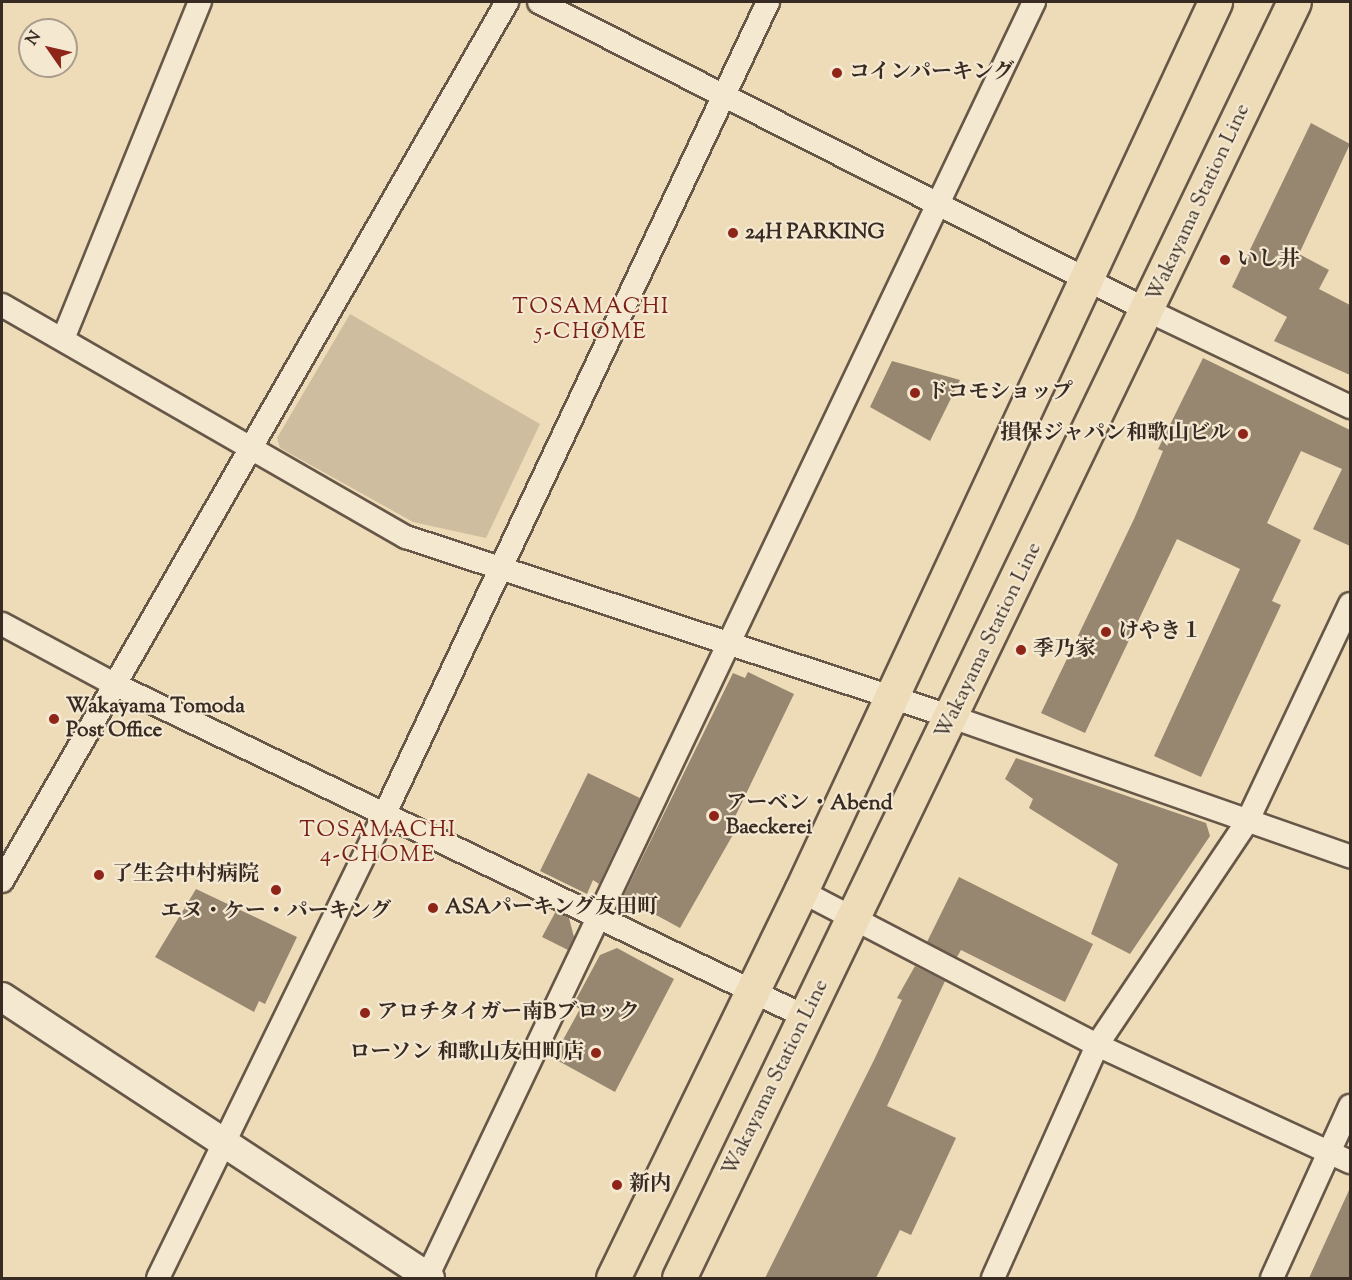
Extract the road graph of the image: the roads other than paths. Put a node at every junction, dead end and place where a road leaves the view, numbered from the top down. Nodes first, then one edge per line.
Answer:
1 (200, 2) edge
2 (507, 2) edge
3 (539, 2) edge
4 (768, 2) edge
5 (1034, 2) edge
6 (1215, 2) edge
7 (1294, 2) edge
8 (726, 92) junction
9 (938, 202) junction
10 (1083, 277) junction
11 (2, 305) edge
12 (1149, 310) junction
13 (63, 339) junction
14 (1350, 407) edge
15 (252, 448) junction
16 (497, 569) junction
17 (1350, 604) edge
18 (2, 624) edge
19 (728, 643) junction
20 (114, 684) junction
21 (890, 696) junction
22 (952, 717) junction
23 (385, 813) junction
24 (1247, 822) junction
25 (1350, 856) edge
26 (2, 881) edge
27 (801, 891) junction
28 (598, 916) junction
29 (854, 917) junction
30 (752, 991) junction
31 (2, 997) edge
32 (806, 1017) junction
33 (1097, 1045) junction
34 (1350, 1106) edge
35 (224, 1143) junction
36 (1328, 1152) junction
37 (1350, 1162) edge
38 (158, 1278) edge
39 (429, 1278) edge
40 (613, 1278) edge
41 (679, 1278) edge
42 (993, 1278) edge
43 (1272, 1278) edge

1 - 13 street
2 - 15 street
3 - 8 street
4 - 8 street
5 - 9 street
6 - 10 main road
7 - 12 main road, Wakayama Station Line
8 - 9 street
8 - 16 street
9 - 10 street
9 - 19 street
10 - 12 street
10 - 21 main road
11 - 13 street
12 - 14 street
12 - 22 main road, Wakayama Station Line
13 - 15 street
15 - 16 street
15 - 20 street
16 - 19 street
16 - 23 street
17 - 24 street
18 - 20 street
19 - 21 street
19 - 28 street
20 - 23 street
20 - 26 street
21 - 22 street
21 - 27 main road
22 - 24 street
22 - 29 main road, Wakayama Station Line
23 - 28 street
23 - 35 street
24 - 25 street
24 - 33 street
27 - 29 street
27 - 30 main road
28 - 30 street
28 - 39 street
29 - 32 main road, Wakayama Station Line
29 - 33 street
30 - 32 street
30 - 40 main road
31 - 35 street
32 - 41 main road, Wakayama Station Line
33 - 36 street
33 - 42 street
34 - 36 street
35 - 38 street
35 - 39 street
36 - 37 street
36 - 43 street

